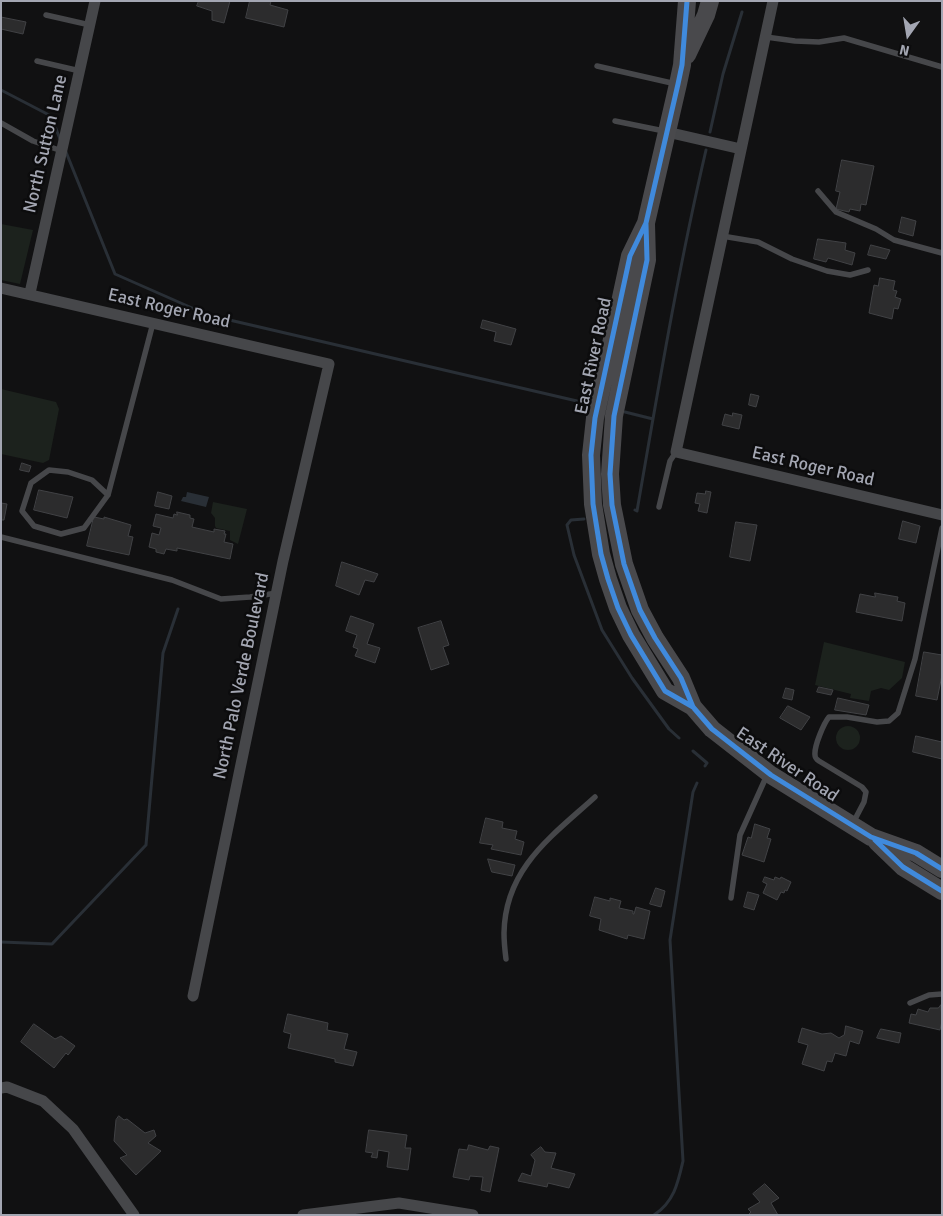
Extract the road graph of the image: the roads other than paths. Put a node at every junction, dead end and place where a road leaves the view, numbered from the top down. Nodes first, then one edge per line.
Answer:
1 (95, 1) edge
2 (687, 1) edge
3 (710, 1) edge
4 (774, 1) edge
5 (46, 15) dead end
6 (90, 25) junction
7 (766, 37) junction
8 (37, 61) dead end
9 (682, 65) junction
10 (597, 66) dead end
11 (942, 67) edge
12 (80, 71) junction
13 (678, 84) junction
14 (615, 121) dead end
15 (1, 123) edge
16 (667, 132) junction
17 (741, 149) junction
18 (62, 151) junction
19 (818, 191) dead end
20 (722, 236) junction
21 (942, 253) edge
22 (868, 270) dead end
23 (1, 288) edge
24 (30, 293) junction
25 (153, 323) junction
26 (329, 364) joint
27 (676, 452) junction
28 (108, 495) junction
29 (660, 507) dead end
30 (942, 516) edge
31 (942, 528) edge
32 (1, 537) edge
33 (277, 593) junction
34 (768, 773) junction
35 (595, 797) dead end
36 (852, 825) junction
37 (871, 837) junction
38 (942, 869) edge
39 (942, 891) edge
40 (731, 898) dead end
41 (506, 960) dead end
42 (942, 994) edge
43 (193, 996) dead end
44 (910, 1003) dead end
45 (1, 1088) edge
46 (134, 1215) edge
47 (302, 1215) edge
48 (473, 1215) edge

1 - 6 street, North Sutton Lane
2 - 9 main road, East River Road
3 - 9 main road, East River Road
4 - 7 street
5 - 6 lane
6 - 12 street, North Sutton Lane
7 - 11 lane
7 - 17 street
8 - 12 lane
9 - 13 main road, East River Road
10 - 13 lane
12 - 18 street, North Sutton Lane
13 - 16 main road, East River Road
14 - 16 lane
15 - 18 lane
16 - 17 street
16 - 34 main road, East River Road
17 - 20 street
18 - 24 street, North Sutton Lane
19 - 21 lane
20 - 22 lane
20 - 27 street
23 - 24 street, East Roger Road
24 - 25 street, East Roger Road
25 - 26 street, East Roger Road
25 - 28 lane
26 - 33 street, North Palo Verde Boulevard
27 - 29 lane
27 - 30 street, East Roger Road
28 - 28 lane
31 - 36 lane
32 - 33 lane
33 - 43 street, North Palo Verde Boulevard
34 - 36 main road, East River Road
34 - 40 lane
35 - 41 lane
36 - 37 main road, East River Road
37 - 38 main road, East River Road
37 - 39 main road, East River Road
42 - 44 lane
45 - 46 street
47 - 48 street

